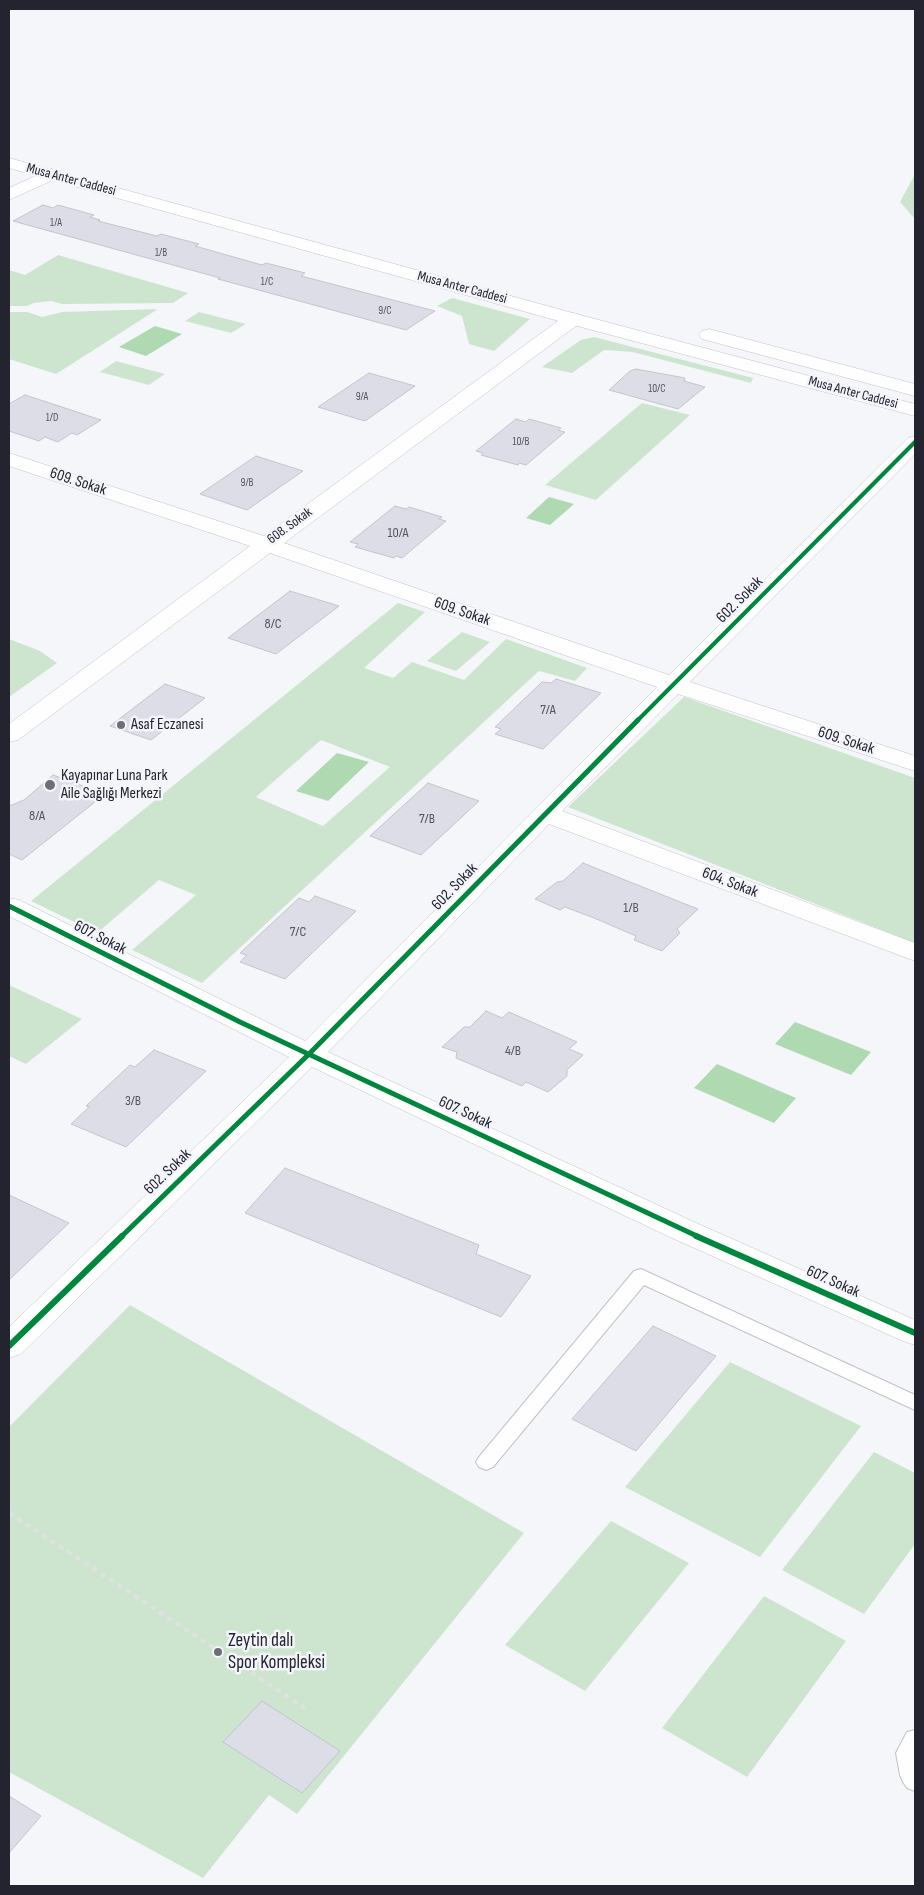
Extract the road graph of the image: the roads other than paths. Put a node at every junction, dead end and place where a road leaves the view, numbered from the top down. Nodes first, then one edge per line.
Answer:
1 (9, 163) edge
2 (51, 174) junction
3 (9, 195) edge
4 (573, 318) junction
5 (693, 331) dead end
6 (915, 390) edge
7 (915, 410) edge
8 (915, 442) edge
9 (9, 460) edge
10 (265, 544) junction
11 (674, 684) junction
12 (9, 735) edge
13 (915, 764) edge
14 (545, 813) junction
15 (9, 906) edge
16 (915, 953) edge
17 (308, 1054) junction
18 (915, 1333) edge
19 (9, 1346) edge
20 (915, 1403) edge
21 (486, 1462) dead end
22 (915, 1739) edge
23 (915, 1781) edge

1 - 2 street, Musa Anter Caddesi
2 - 3 street
2 - 4 street, Musa Anter Caddesi
4 - 7 street, Musa Anter Caddesi
4 - 10 street, 608. Sokak
5 - 6 street, Musa Anter Caddesi
8 - 11 street, 602. Sokak
9 - 10 street, 609. Sokak
10 - 11 street, 609. Sokak
10 - 12 street, 608. Sokak
11 - 13 street, 609. Sokak
11 - 14 street, 602. Sokak
14 - 16 street, 604. Sokak
14 - 17 street, 602. Sokak
15 - 17 street, 607. Sokak
17 - 18 street, 607. Sokak
17 - 19 street, 602. Sokak
20 - 21 lane
22 - 23 lane

